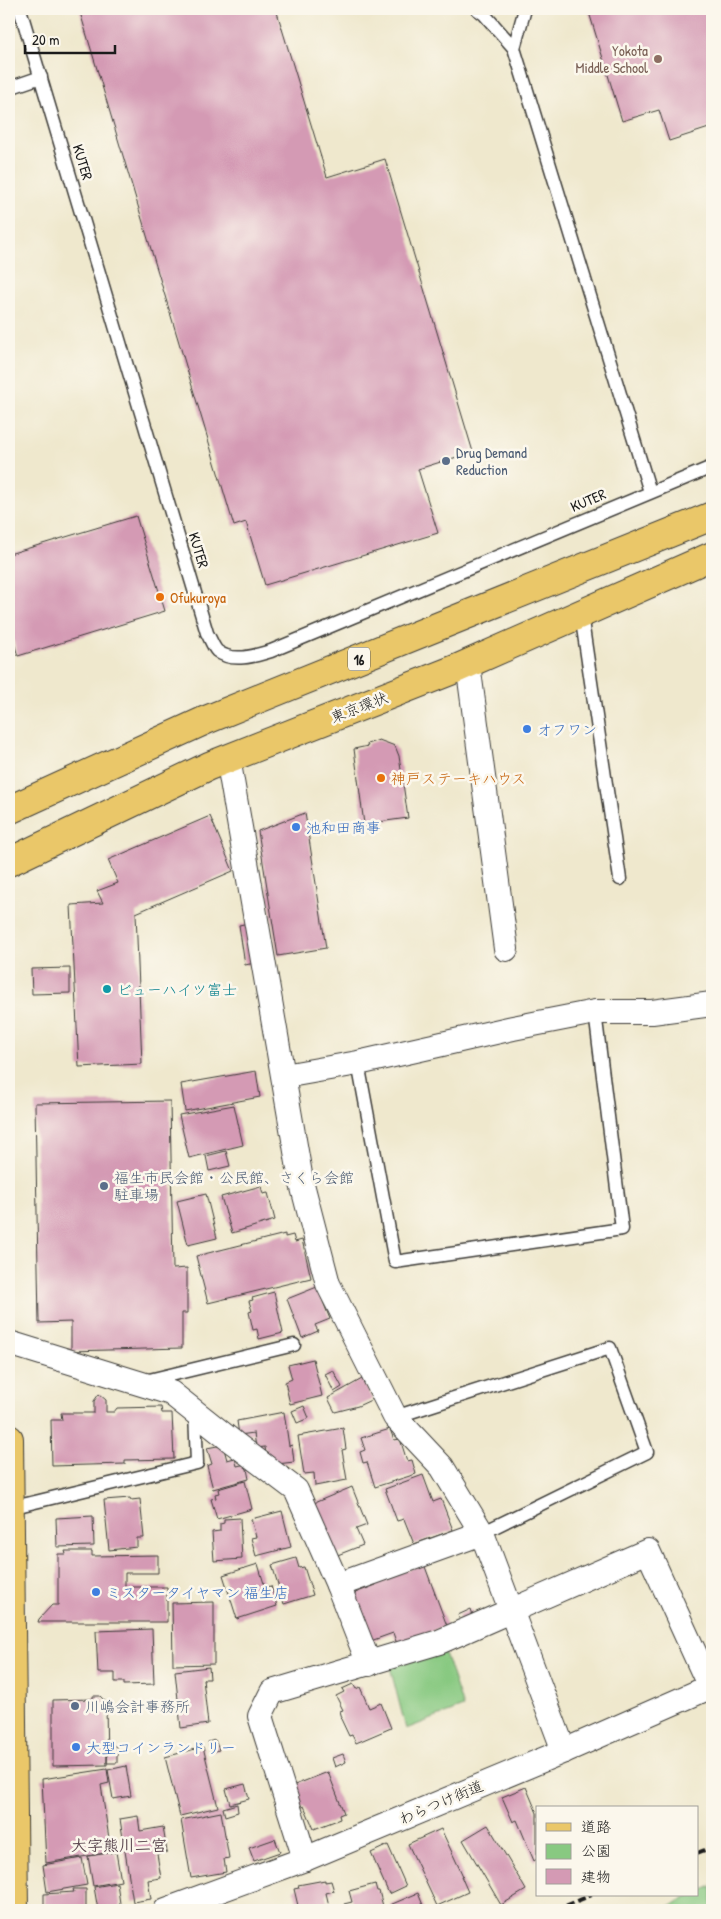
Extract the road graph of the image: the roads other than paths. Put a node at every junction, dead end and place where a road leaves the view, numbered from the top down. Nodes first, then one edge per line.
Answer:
1 (20, 9) edge
2 (477, 9) edge
3 (525, 9) edge
4 (514, 48) junction
5 (41, 77) junction
6 (9, 88) edge
7 (712, 467) edge
8 (650, 492) junction
9 (712, 516) edge
10 (712, 556) edge
11 (581, 614) junction
12 (468, 664) junction
13 (228, 758) junction
14 (9, 810) edge
15 (9, 862) edge
16 (620, 879) dead end
17 (506, 948) dead end
18 (712, 1004) edge
19 (595, 1012) junction
20 (358, 1064) junction
21 (284, 1076) junction
22 (9, 1343) edge
23 (294, 1345) dead end
24 (138, 1383) junction
25 (195, 1412) junction
26 (395, 1417) junction
27 (9, 1439) edge
28 (10, 1508) edge
29 (482, 1533) junction
30 (10, 1538) edge
31 (338, 1585) junction
32 (512, 1611) junction
33 (369, 1664) junction
34 (711, 1687) edge
35 (564, 1751) junction
36 (305, 1859) junction
37 (14, 1910) edge
38 (166, 1910) edge

1 - 5 lane, KUTER
2 - 4 lane
3 - 4 lane
4 - 8 lane
5 - 6 lane
5 - 8 lane, KUTER
7 - 8 lane, KUTER
9 - 14 main road, 16
10 - 11 main road, 東京環状
11 - 12 main road, 東京環状
11 - 16 lane
12 - 13 main road, 東京環状
12 - 17 street
13 - 15 main road, 東京環状
13 - 21 street
18 - 19 street
19 - 20 street
19 - 20 lane
20 - 21 street
21 - 26 street
22 - 24 street
23 - 24 lane
24 - 25 street
25 - 28 lane
25 - 31 street
26 - 29 street
26 - 29 lane
27 - 28 main road
28 - 30 main road
29 - 31 street
29 - 32 street
30 - 37 main road
31 - 33 street
32 - 33 street
32 - 34 street
32 - 35 street
33 - 36 street
34 - 35 street, わらつけ街道
35 - 36 street, わらつけ街道
36 - 38 street, わらつけ街道

